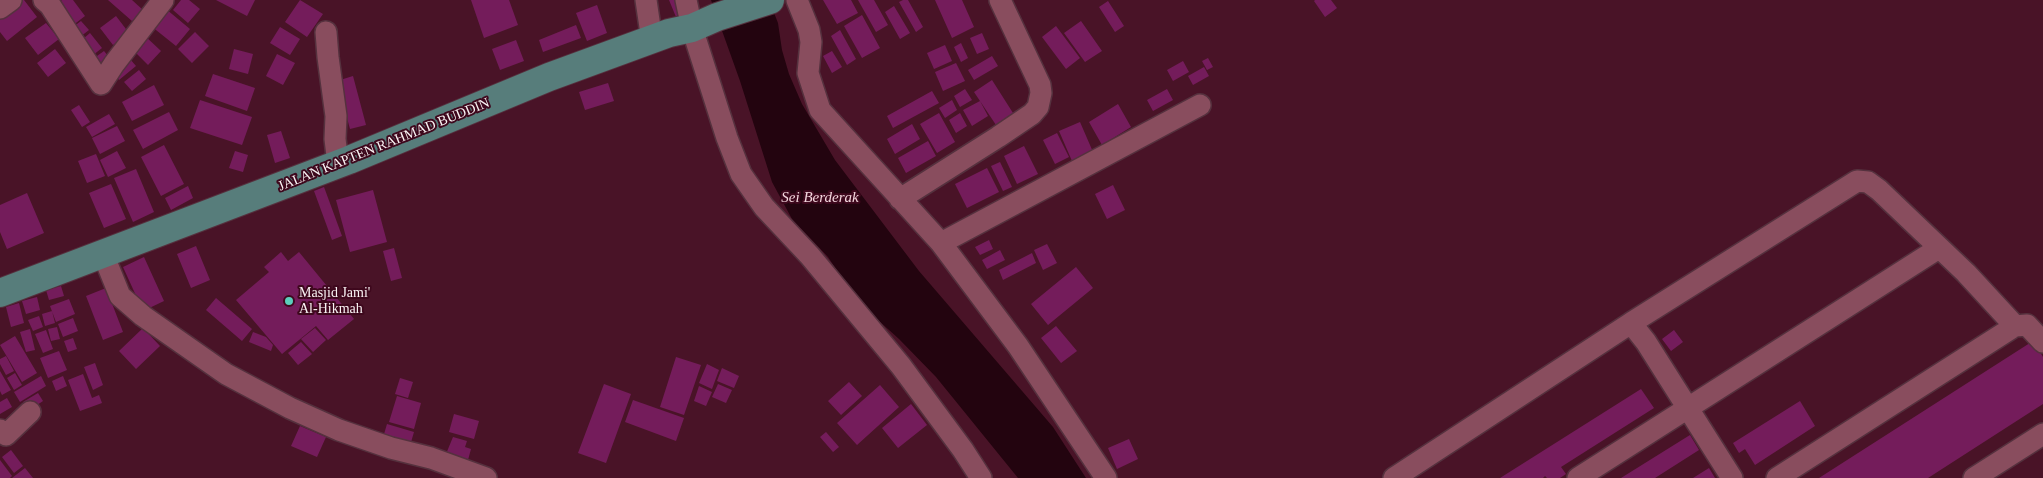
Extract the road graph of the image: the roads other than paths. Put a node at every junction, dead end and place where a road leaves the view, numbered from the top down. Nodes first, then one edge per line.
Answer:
1 (11, 0) edge
2 (163, 0) edge
3 (646, 0) edge
4 (686, 0) edge
5 (770, 0) edge
6 (797, 0) edge
7 (1000, 0) edge
8 (50, 2) edge
9 (0, 8) edge
10 (704, 23) junction
11 (326, 32) dead end
12 (652, 41) junction
13 (1200, 105) dead end
14 (338, 164) junction
15 (900, 199) junction
16 (941, 243) junction
17 (1939, 248) junction
18 (103, 254) junction
19 (0, 293) edge
20 (1631, 323) junction
21 (2015, 326) junction
22 (2043, 342) edge
23 (1688, 407) junction
24 (30, 412) dead end
25 (0, 430) edge
26 (2043, 434) edge
27 (486, 478) edge
28 (981, 478) edge
29 (1106, 478) edge
30 (1394, 478) edge
31 (1578, 478) edge
32 (1732, 478) edge
33 (1777, 478) edge
34 (1974, 478) edge

1 - 9 street
2 - 8 street
3 - 12 street
4 - 10 street
5 - 10 main road, JALAN KAPTEN RAHMAD BUDDIN
6 - 15 street
7 - 15 street
10 - 12 main road, JALAN KAPTEN RAHMAD BUDDIN
10 - 28 street
11 - 14 street
12 - 14 main road, JALAN KAPTEN RAHMAD BUDDIN
13 - 16 street
14 - 18 main road, JALAN KAPTEN RAHMAD BUDDIN
15 - 16 street
16 - 29 street
17 - 20 street
17 - 21 street
17 - 23 street
18 - 19 main road, JALAN KAPTEN RAHMAD BUDDIN
18 - 27 street
20 - 23 street
20 - 30 street
21 - 22 street
21 - 33 street
23 - 31 street
23 - 32 street
24 - 25 street
26 - 34 street

